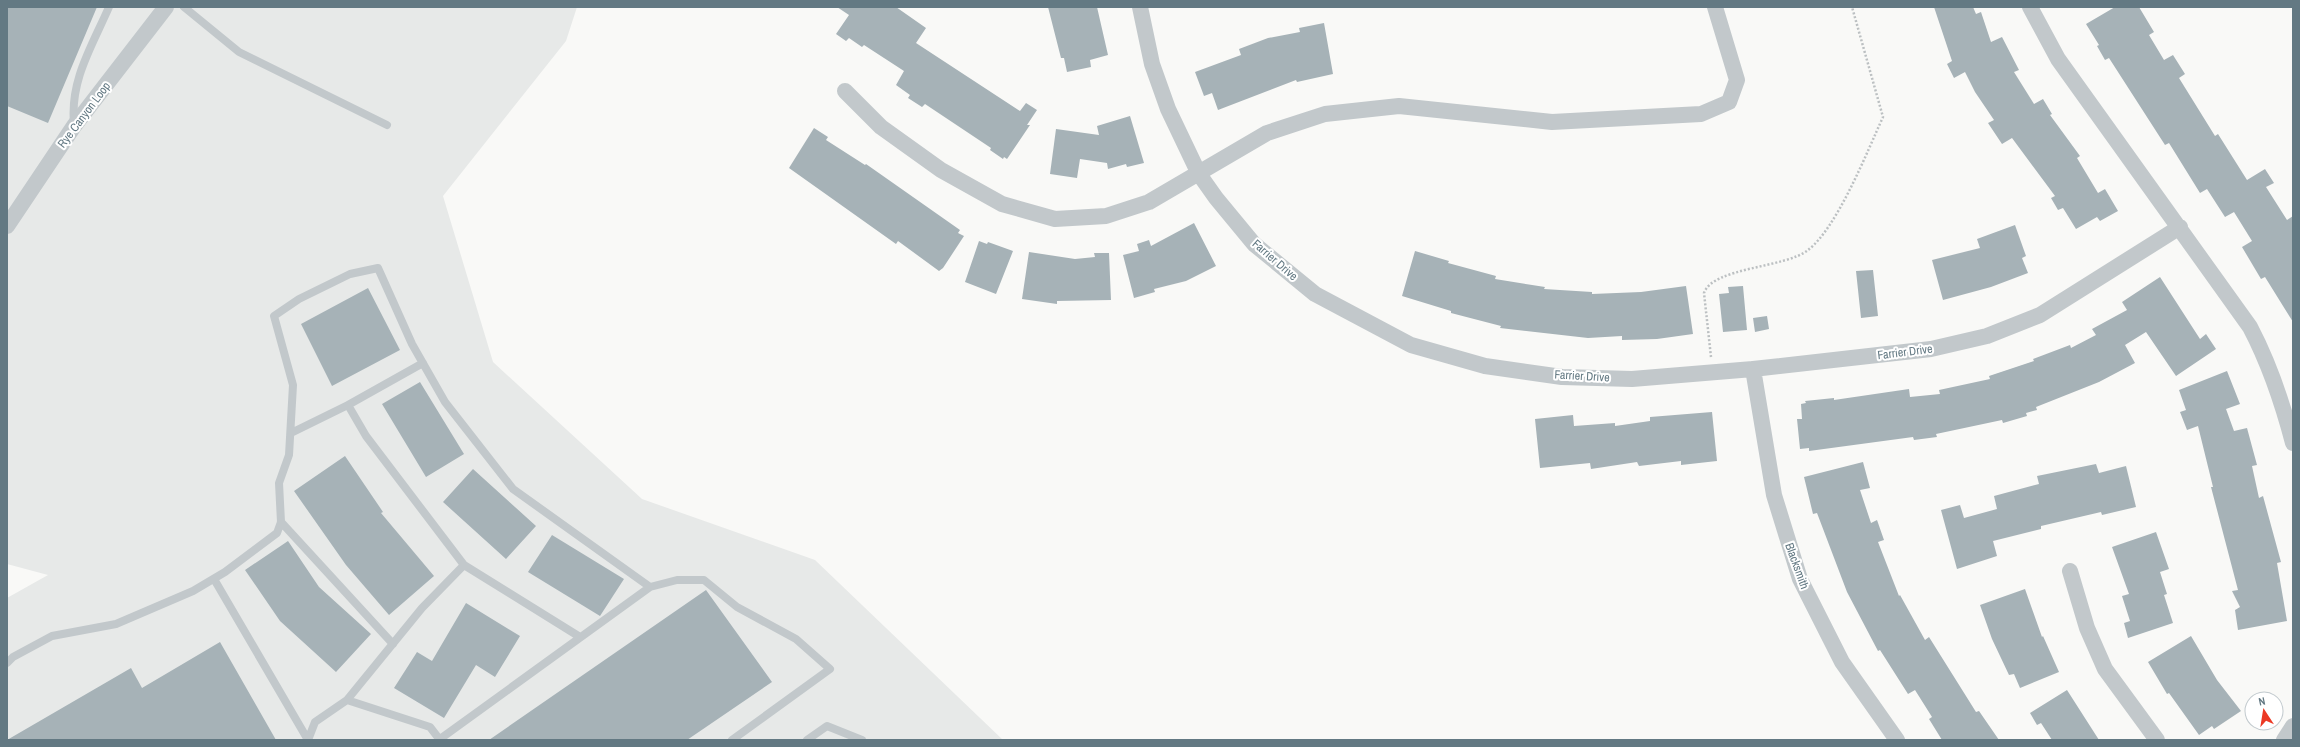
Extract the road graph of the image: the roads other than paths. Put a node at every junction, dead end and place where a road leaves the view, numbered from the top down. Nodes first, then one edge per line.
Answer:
1 (109, 7) edge
2 (166, 7) edge
3 (184, 7) edge
4 (1140, 7) edge
5 (1715, 7) edge
6 (2030, 7) edge
7 (845, 91) dead end
8 (387, 125) dead end
9 (74, 126) junction
10 (1199, 174) junction
11 (7, 226) edge
12 (2180, 227) junction
13 (423, 363) junction
14 (1753, 369) junction
15 (348, 405) junction
16 (290, 433) junction
17 (2293, 443) edge
18 (281, 522) junction
19 (464, 565) junction
20 (2070, 570) dead end
21 (214, 579) junction
22 (650, 587) junction
23 (580, 637) junction
24 (393, 644) junction
25 (7, 663) edge
26 (348, 700) junction
27 (2293, 726) edge
28 (848, 738) edge
29 (308, 740) edge
30 (440, 740) edge
31 (732, 740) edge
32 (807, 740) edge
33 (862, 740) edge
34 (1897, 740) edge
35 (2157, 740) edge
36 (2284, 740) edge

1 - 9 lane
2 - 9 street, Rye Canyon Loop
3 - 8 lane
4 - 10 street, Farrier Drive
5 - 10 street
6 - 12 street
7 - 10 street
9 - 11 street, Rye Canyon Loop
10 - 14 street, Farrier Drive
12 - 14 street, Farrier Drive
12 - 17 street
13 - 15 lane
13 - 16 lane
13 - 22 lane
14 - 34 street, Blacksmith
15 - 16 lane
15 - 19 lane
16 - 18 lane
18 - 21 lane
18 - 24 lane
19 - 23 lane
19 - 24 lane
20 - 35 street
21 - 25 lane
21 - 29 lane
22 - 23 lane
22 - 31 lane
23 - 30 lane
24 - 26 lane
26 - 29 lane
26 - 30 lane
27 - 36 street
28 - 32 lane
28 - 33 lane

